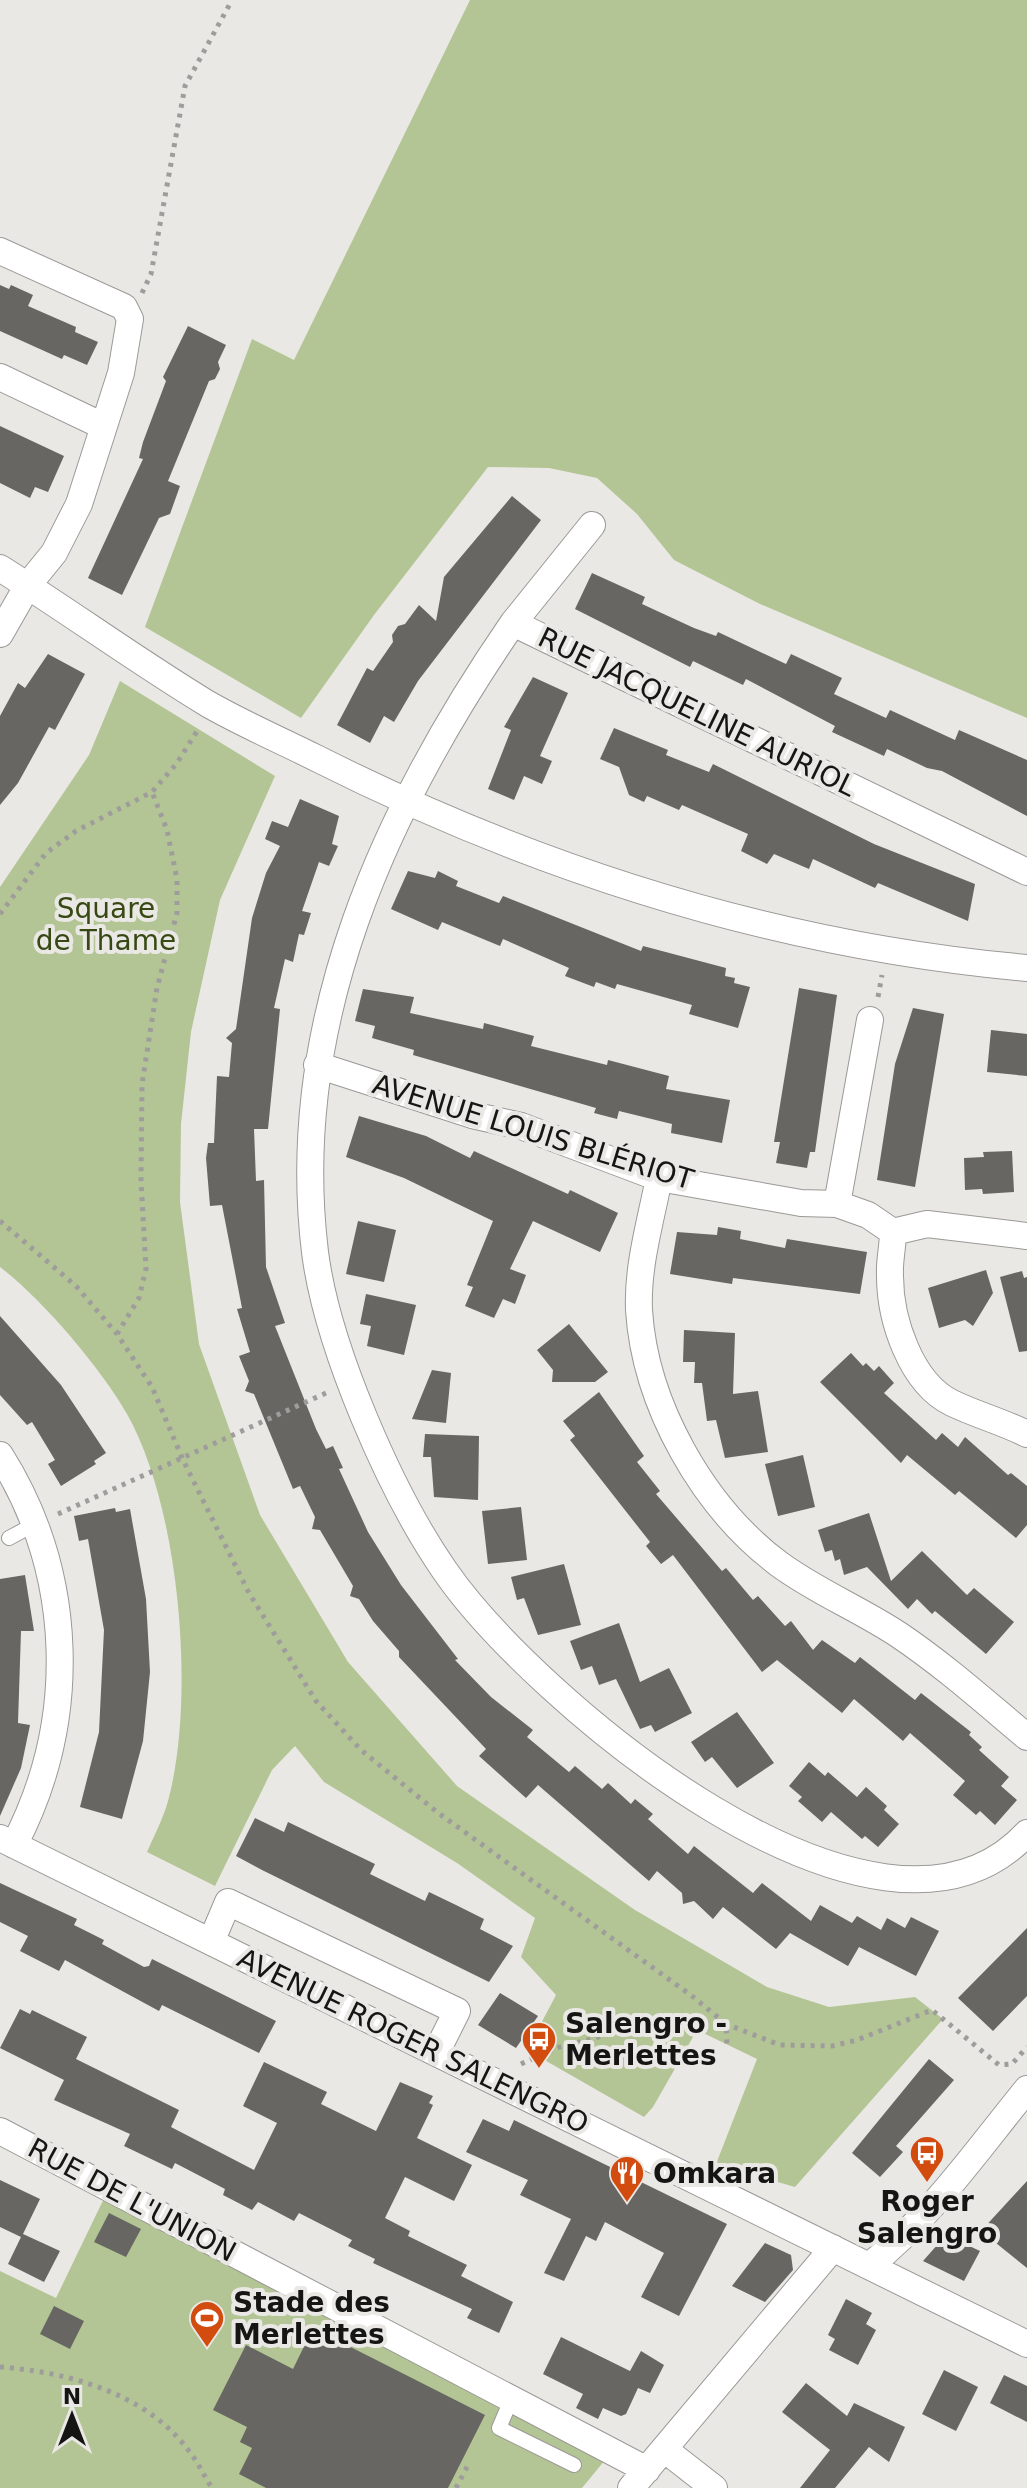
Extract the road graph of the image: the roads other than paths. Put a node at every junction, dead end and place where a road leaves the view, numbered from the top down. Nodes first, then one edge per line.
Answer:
1 (0, 251) edge
2 (0, 377) edge
3 (103, 426) junction
4 (592, 525) dead end
5 (0, 568) edge
6 (28, 585) junction
7 (513, 623) junction
8 (0, 634) edge
9 (406, 803) junction
10 (1027, 872) edge
11 (1027, 968) edge
12 (870, 1020) road end
13 (317, 1065) junction
14 (659, 1178) junction
15 (837, 1204) junction
16 (893, 1232) junction
17 (1027, 1236) edge
18 (1027, 1434) edge
19 (0, 1455) edge
20 (35, 1524) junction
21 (9, 1538) dead end
22 (1027, 1737) edge
23 (1027, 1833) edge
24 (7, 1842) edge
25 (211, 1942) junction
26 (436, 2053) junction
27 (1027, 2089) edge
28 (0, 2131) edge
29 (833, 2248) junction
30 (869, 2266) junction
31 (1027, 2344) edge
32 (511, 2400) junction
33 (664, 2449) junction
34 (574, 2465) dead end
35 (639, 2479) edge
36 (714, 2488) edge

1 - 3 street
2 - 3 street
3 - 6 street
4 - 7 street
5 - 6 street
6 - 8 street
6 - 9 street
7 - 9 street, RUE JACQUELINE AURIOL
7 - 10 street, RUE JACQUELINE AURIOL
9 - 11 street
9 - 13 street, RUE JACQUELINE AURIOL
12 - 15 street
13 - 14 street, AVENUE LOUIS BLÉRIOT
13 - 23 street, RUE JACQUELINE AURIOL
14 - 15 street, AVENUE LOUIS BLÉRIOT
14 - 22 street
15 - 16 street, AVENUE LOUIS BLÉRIOT
16 - 17 street
16 - 18 street
19 - 20 street
20 - 21 lane
20 - 24 street
24 - 25 street, AVENUE ROGER SALENGRO
25 - 26 street, AVENUE ROGER SALENGRO
25 - 26 street
26 - 29 street, AVENUE ROGER SALENGRO
27 - 30 street
28 - 32 street, RUE DE L'UNION
29 - 30 street, AVENUE ROGER SALENGRO
29 - 33 street
30 - 31 street, AVENUE ROGER SALENGRO
32 - 34 lane
32 - 35 street, RUE DE L'UNION
33 - 35 street
33 - 36 street

